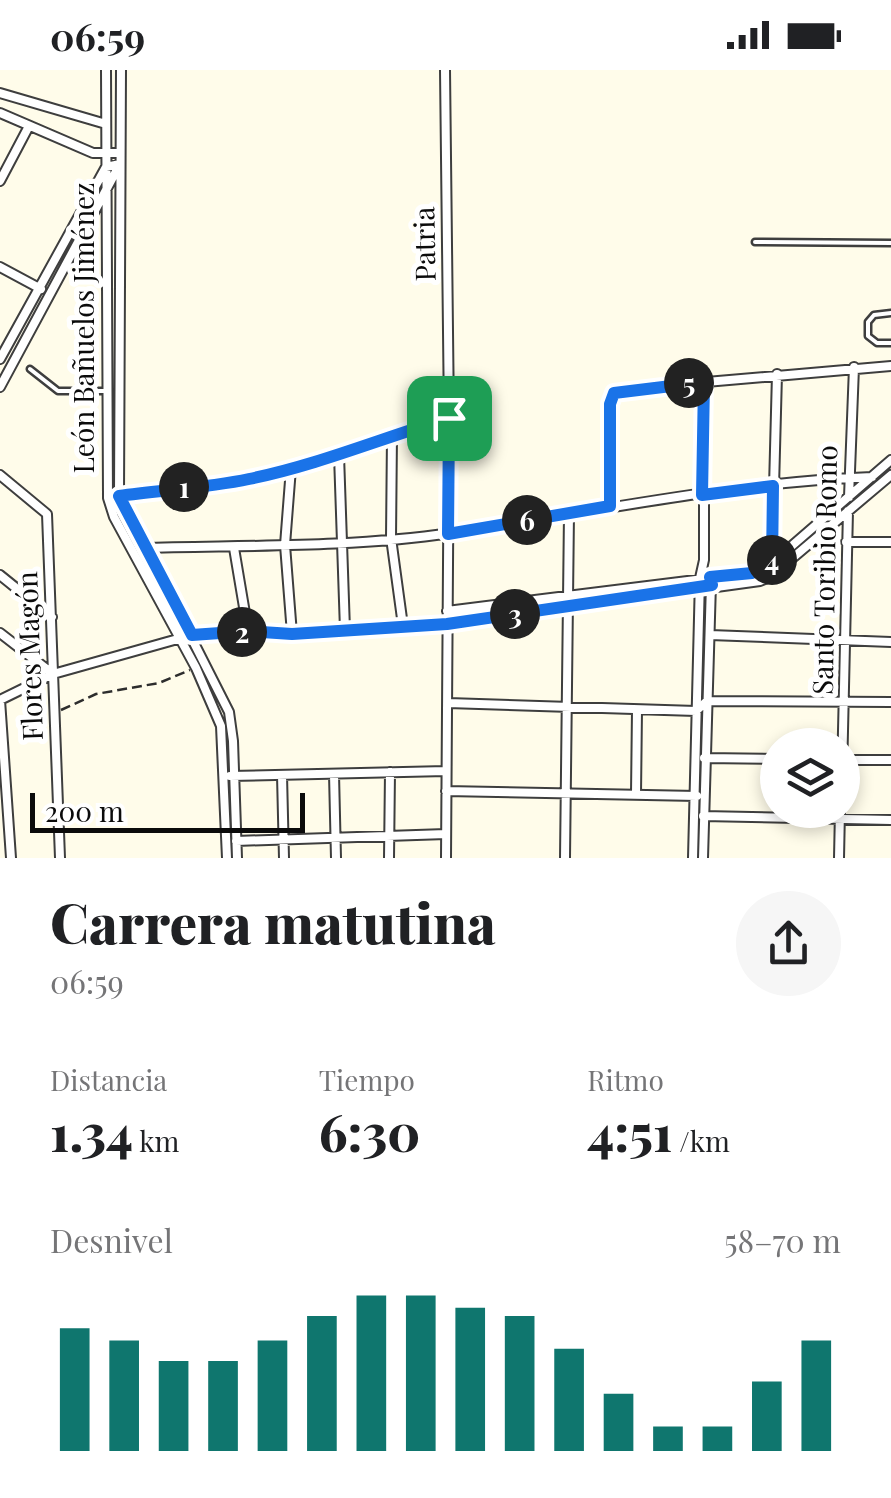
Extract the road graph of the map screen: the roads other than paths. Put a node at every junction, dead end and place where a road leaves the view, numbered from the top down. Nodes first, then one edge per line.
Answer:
1 (106, 70) edge
2 (121, 70) edge
3 (446, 70) edge
4 (0, 93) edge
5 (0, 113) edge
6 (106, 124) junction
7 (29, 126) junction
8 (120, 127) junction
9 (120, 153) junction
10 (106, 154) junction
11 (120, 164) junction
12 (106, 167) junction
13 (0, 181) edge
14 (105, 192) junction
15 (755, 242) dead end
16 (891, 243) edge
17 (61, 248) junction
18 (71, 254) junction
19 (0, 267) edge
20 (38, 287) junction
21 (48, 294) junction
22 (891, 313) edge
23 (891, 342) edge
24 (0, 359) edge
25 (854, 366) junction
26 (891, 366) edge
27 (30, 368) dead end
28 (777, 374) junction
29 (704, 382) junction
30 (0, 387) edge
31 (626, 389) road end
32 (106, 391) junction
33 (449, 418) junction
34 (392, 435) junction
35 (339, 456) junction
36 (891, 460) edge
37 (291, 468) junction
38 (891, 475) edge
39 (0, 476) edge
40 (872, 477) junction
41 (850, 478) junction
42 (773, 486) junction
43 (702, 495) junction
44 (119, 496) junction
45 (108, 498) junction
46 (849, 498) junction
47 (569, 512) junction
48 (848, 514) junction
49 (448, 534) junction
50 (391, 538) junction
51 (341, 541) junction
52 (846, 542) junction
53 (891, 542) edge
54 (285, 545) junction
55 (131, 548) junction
56 (144, 548) junction
57 (234, 548) junction
58 (772, 563) junction
59 (0, 575) edge
60 (706, 582) junction
61 (569, 594) junction
62 (569, 606) junction
63 (447, 611) junction
64 (52, 617) junction
65 (447, 624) junction
66 (403, 626) junction
67 (346, 630) junction
68 (248, 631) junction
69 (0, 634) edge
70 (292, 634) junction
71 (192, 635) junction
72 (710, 635) junction
73 (180, 638) junction
74 (844, 641) junction
75 (891, 642) edge
76 (53, 674) junction
77 (0, 685) edge
78 (11, 693) junction
79 (0, 700) edge
80 (707, 700) junction
81 (844, 701) junction
82 (891, 702) edge
83 (448, 703) junction
84 (568, 709) junction
85 (637, 710) junction
86 (696, 710) junction
87 (232, 722) junction
88 (220, 726) junction
89 (844, 728) edge
90 (694, 758) junction
91 (705, 758) junction
92 (760, 759) edge
93 (860, 760) edge
94 (891, 760) edge
95 (390, 772) junction
96 (446, 772) junction
97 (334, 774) junction
98 (282, 775) junction
99 (230, 776) junction
100 (446, 791) junction
101 (566, 793) junction
102 (636, 794) junction
103 (699, 796) junction
104 (694, 816) junction
105 (704, 816) junction
106 (760, 816) edge
107 (860, 817) edge
108 (891, 820) edge
109 (840, 828) edge
110 (446, 834) junction
111 (389, 835) junction
112 (336, 838) junction
113 (283, 839) junction
114 (236, 840) junction
115 (11, 858) edge
116 (60, 858) edge
117 (227, 858) edge
118 (237, 858) edge
119 (284, 858) edge
120 (336, 858) edge
121 (389, 858) edge
122 (446, 858) edge
123 (565, 858) edge
124 (693, 858) edge
125 (703, 858) edge
126 (840, 858) edge

1 - 6 street, León Bañuelos Jiménez
2 - 8 street, León Bañuelos Jiménez
3 - 33 street, Patria
4 - 6 street
5 - 7 street
6 - 8 street
6 - 10 street, León Bañuelos Jiménez
7 - 10 street
7 - 13 street
8 - 9 street, León Bañuelos Jiménez
9 - 10 street
9 - 11 street, León Bañuelos Jiménez
10 - 12 street, León Bañuelos Jiménez
11 - 12 street
11 - 14 street
11 - 44 street, León Bañuelos Jiménez
12 - 14 street, León Bañuelos Jiménez
12 - 17 street
14 - 18 street
14 - 32 street, León Bañuelos Jiménez
15 - 16 lane
17 - 18 street
17 - 20 street
18 - 21 street
19 - 20 street
20 - 21 street
20 - 24 street
21 - 30 street
22 - 23 lane
25 - 26 street
25 - 28 street
25 - 41 street, Santo Toribio Romo
27 - 32 lane
28 - 29 street
28 - 42 street
29 - 31 street
29 - 43 street
32 - 45 street, León Bañuelos Jiménez
33 - 34 street
33 - 49 street, Patria
34 - 35 street
34 - 50 street
35 - 37 street
35 - 51 street
36 - 40 street
37 - 44 street
37 - 54 street
38 - 48 street
39 - 64 street, Flores Magón
40 - 41 street
40 - 46 street
41 - 42 street
41 - 46 street, Santo Toribio Romo
42 - 43 street
42 - 58 street
43 - 47 street
43 - 60 street
44 - 45 street
44 - 56 street, León Bañuelos Jiménez
45 - 55 street, León Bañuelos Jiménez
46 - 48 street, Santo Toribio Romo
46 - 58 street
47 - 49 street
47 - 61 street
48 - 52 street, Santo Toribio Romo
48 - 60 street
49 - 50 street
49 - 63 street, Patria
50 - 51 street
50 - 66 street
51 - 54 street
51 - 67 street
52 - 53 street
52 - 74 street, Santo Toribio Romo
54 - 57 street
54 - 70 street
55 - 56 street
55 - 73 street, León Bañuelos Jiménez
56 - 57 street
56 - 71 street, León Bañuelos Jiménez
57 - 68 street
58 - 60 street
59 - 64 street
60 - 61 street
60 - 62 street
60 - 72 street
60 - 86 street
61 - 62 street
61 - 63 street
62 - 65 street
62 - 84 street
63 - 65 street, Patria
64 - 76 street, Flores Magón
65 - 66 street
65 - 83 street, Patria
66 - 67 street
67 - 70 street
68 - 70 street
68 - 71 street
69 - 76 street
71 - 73 street
71 - 87 street, León Bañuelos Jiménez
72 - 74 street
72 - 80 street
73 - 76 street
73 - 88 street, León Bañuelos Jiménez
74 - 75 street
74 - 81 street, Santo Toribio Romo
76 - 78 street
76 - 116 street, Flores Magón
77 - 78 street
78 - 79 street
79 - 115 street
80 - 81 street
80 - 86 street
80 - 91 street
81 - 82 street
81 - 89 street, Santo Toribio Romo
83 - 84 street
83 - 96 street, Patria
84 - 85 street
84 - 101 street
85 - 86 street
85 - 102 street
86 - 90 street
87 - 88 street
87 - 99 street, León Bañuelos Jiménez
88 - 99 street, León Bañuelos Jiménez
90 - 91 street
90 - 103 street
91 - 92 street
91 - 103 street
93 - 94 street
95 - 96 street
95 - 97 street
95 - 111 street
96 - 100 street, Patria
97 - 98 street
97 - 112 street
98 - 99 street
98 - 113 street
99 - 114 street, León Bañuelos Jiménez
99 - 117 street, León Bañuelos Jiménez
100 - 101 street
100 - 110 street, Patria
101 - 102 street
101 - 123 street
102 - 103 street
103 - 104 street
103 - 105 street
104 - 105 street
104 - 124 street
105 - 106 street
105 - 125 street
107 - 108 street
109 - 126 street
110 - 111 street
110 - 122 street, Patria
111 - 112 street
111 - 121 street
112 - 113 street
112 - 120 street
113 - 114 street
113 - 119 street
114 - 118 street, León Bañuelos Jiménez

